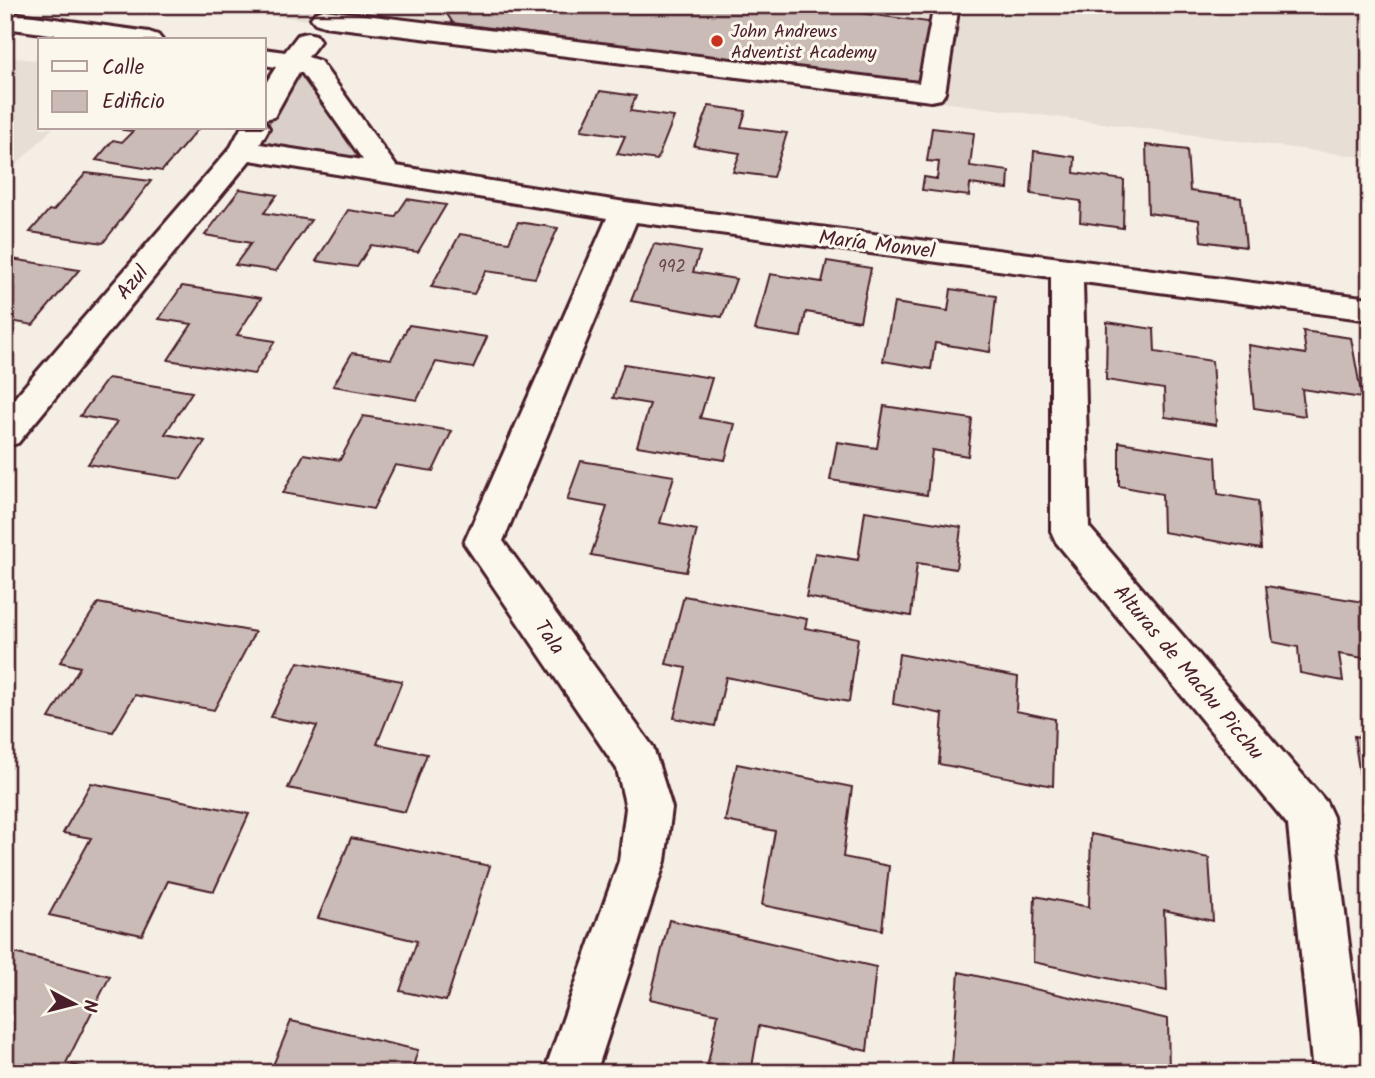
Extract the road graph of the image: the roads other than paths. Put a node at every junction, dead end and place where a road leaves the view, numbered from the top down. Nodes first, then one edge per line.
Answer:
1 (947, 5) edge
2 (329, 11) edge
3 (5, 20) edge
4 (135, 38) edge
5 (278, 59) edge
6 (266, 104) edge
7 (249, 139) edge
8 (386, 173) junction
9 (625, 211) junction
10 (1067, 269) junction
11 (1370, 309) edge
12 (5, 434) edge
13 (570, 1073) edge
14 (1339, 1073) edge

1 - 2 street
2 - 5 street
3 - 4 street
5 - 6 street
5 - 8 street
7 - 8 street, María Monvel
7 - 12 street, Azul
8 - 9 street, María Monvel
9 - 10 street, María Monvel
9 - 13 street, Tala
10 - 11 street, María Monvel
10 - 14 street, Alturas de Machu Picchu

